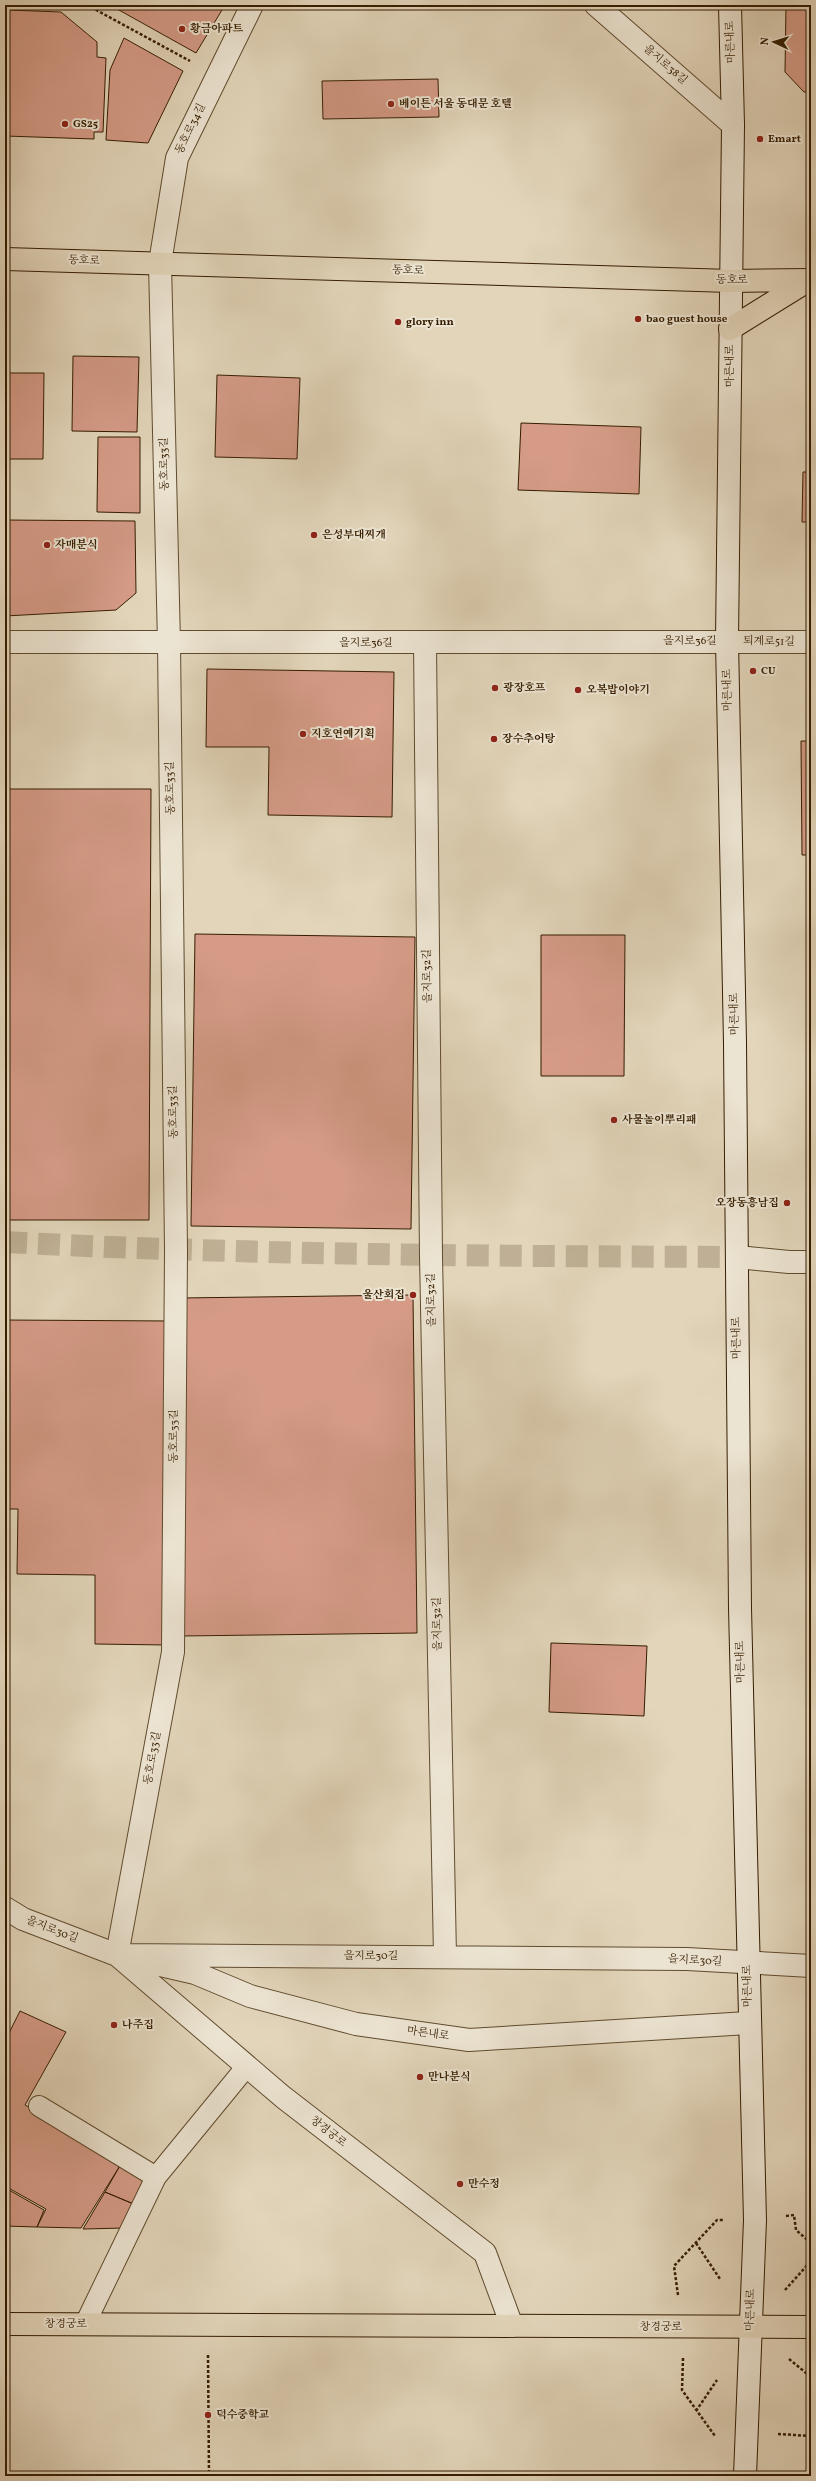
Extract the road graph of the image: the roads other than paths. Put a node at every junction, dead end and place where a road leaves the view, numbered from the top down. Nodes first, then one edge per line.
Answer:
1 (252, 5) edge
2 (596, 5) edge
3 (730, 5) edge
4 (733, 125) junction
5 (5, 259) edge
6 (160, 264) junction
7 (810, 280) edge
8 (731, 281) junction
9 (730, 329) junction
10 (728, 641) junction
11 (5, 642) edge
12 (169, 642) junction
13 (811, 642) edge
14 (425, 643) junction
15 (736, 1257) junction
16 (811, 1262) edge
17 (5, 1908) edge
18 (118, 1955) junction
19 (445, 1956) junction
20 (747, 1964) junction
21 (811, 1966) edge
22 (748, 2023) junction
23 (247, 2066) junction
24 (39, 2106) dead end
25 (156, 2177) junction
26 (5, 2324) edge
27 (85, 2324) junction
28 (512, 2326) junction
29 (751, 2327) junction
30 (811, 2327) edge
31 (745, 2476) edge

1 - 6 street, 동호로34길
2 - 4 street, 을지로38길
3 - 4 street, 마른내로
4 - 8 street, 마른내로
5 - 6 main road, 동호로
6 - 8 main road, 동호로
6 - 12 street, 동호로33길
7 - 8 main road, 동호로
7 - 9 main road
8 - 9 street, 마른내로
9 - 10 street, 마른내로
10 - 13 street, 퇴계로51길
10 - 14 street, 을지로36길
10 - 15 street, 마른내로
11 - 12 street, 을지로36길
12 - 14 street, 을지로36길
12 - 18 street, 동호로33길
14 - 19 street, 을지로32길
15 - 16 street
15 - 20 street, 마른내로
17 - 18 street, 을지로30길
18 - 19 street, 을지로30길
18 - 22 street, 마른내로
18 - 23 street, 창경궁로
19 - 20 street, 을지로30길
20 - 21 street, 을지로30길
20 - 22 street, 마른내로
22 - 29 street, 마른내로
23 - 25 lane
23 - 28 street, 창경궁로
24 - 25 lane
25 - 27 lane
26 - 27 main road, 창경궁로
27 - 28 main road, 창경궁로
28 - 29 main road, 창경궁로
29 - 30 main road, 창경궁로
29 - 31 street, 마른내로

